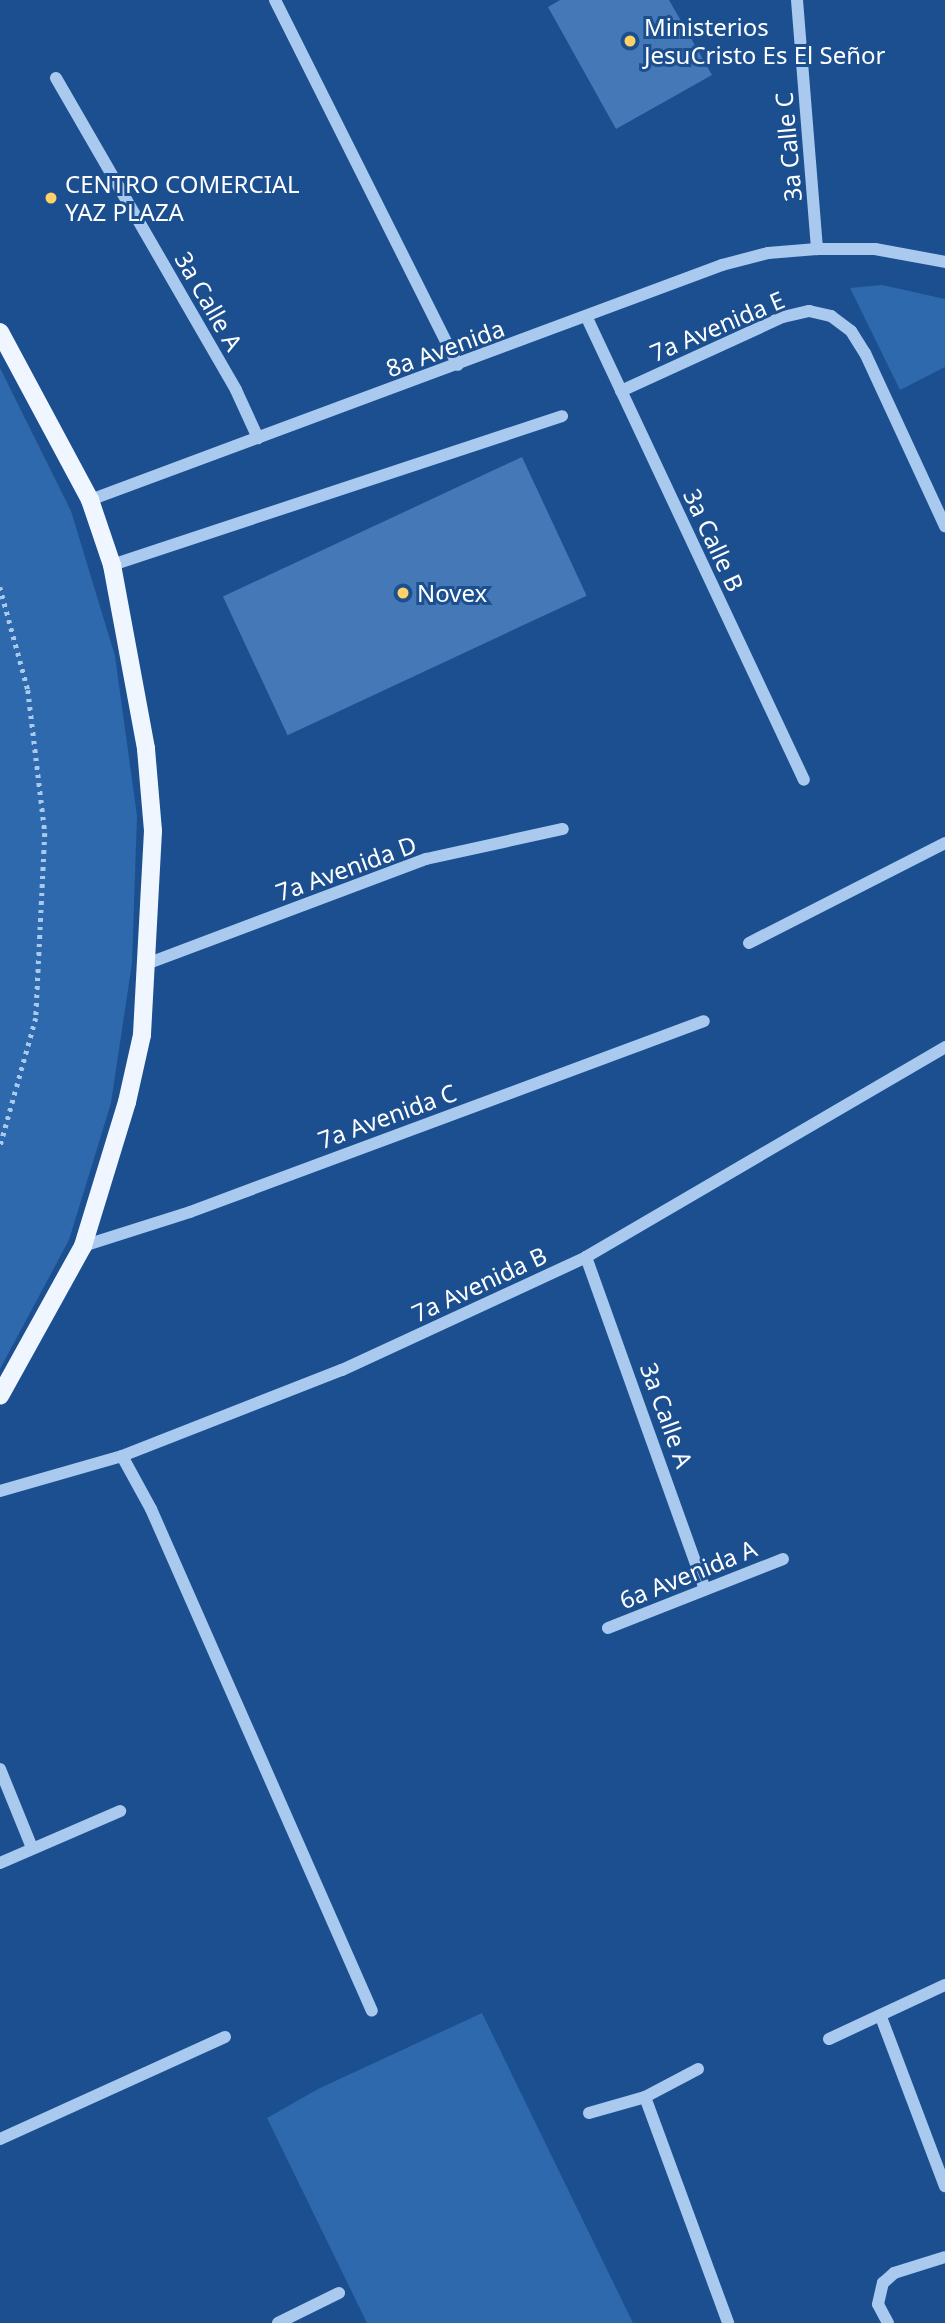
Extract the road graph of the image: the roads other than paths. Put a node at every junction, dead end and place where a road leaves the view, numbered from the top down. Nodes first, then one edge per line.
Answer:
1 (275, 0) edge
2 (797, 0) edge
3 (56, 78) dead end
4 (817, 249) junction
5 (945, 261) edge
6 (587, 318) junction
7 (0, 332) edge
8 (458, 365) junction
9 (621, 391) junction
10 (562, 416) dead end
11 (258, 438) junction
12 (90, 500) junction
13 (945, 526) edge
14 (112, 565) junction
15 (804, 780) dead end
16 (563, 829) dead end
17 (945, 843) edge
18 (749, 943) dead end
19 (149, 963) junction
20 (704, 1021) dead end
21 (945, 1047) edge
22 (83, 1246) junction
23 (586, 1257) junction
24 (0, 1396) edge
25 (122, 1456) junction
26 (0, 1491) edge
27 (783, 1559) dead end
28 (705, 1589) junction
29 (608, 1628) dead end
30 (0, 1769) edge
31 (120, 1811) dead end
32 (32, 1848) junction
33 (0, 1863) edge
34 (945, 1985) edge
35 (372, 2011) dead end
36 (881, 2017) junction
37 (225, 2037) dead end
38 (829, 2039) dead end
39 (698, 2069) dead end
40 (645, 2097) junction
41 (589, 2113) dead end
42 (0, 2139) edge
43 (945, 2186) edge
44 (945, 2257) edge
45 (339, 2293) dead end
46 (278, 2323) edge
47 (729, 2323) edge
48 (887, 2323) edge

1 - 8 street
2 - 4 street, 3a Calle C
3 - 11 street, 3a Calle A
4 - 5 street, 8a Avenida
4 - 6 street, 8a Avenida
6 - 8 street, 8a Avenida
6 - 9 street, 3a Calle B
7 - 12 main road
8 - 11 street, 8a Avenida
9 - 13 street, 7a Avenida E
9 - 15 street, 3a Calle B
10 - 14 street
11 - 12 street, 8a Avenida
12 - 14 main road
14 - 19 main road
16 - 19 street, 7a Avenida D
17 - 18 street
19 - 22 main road
20 - 22 street, 7a Avenida C
21 - 23 street, 7a Avenida B
22 - 24 main road
23 - 25 street, 7a Avenida B
23 - 28 street, 3a Calle A
25 - 26 street, 7a Avenida B
25 - 35 street
27 - 28 street, 6a Avenida A
28 - 29 street, 6a Avenida A
30 - 32 street
31 - 32 street
32 - 33 street
34 - 36 street
36 - 38 street
36 - 43 street
37 - 42 street
39 - 40 street
40 - 41 street
40 - 47 street
44 - 48 street
45 - 46 street

